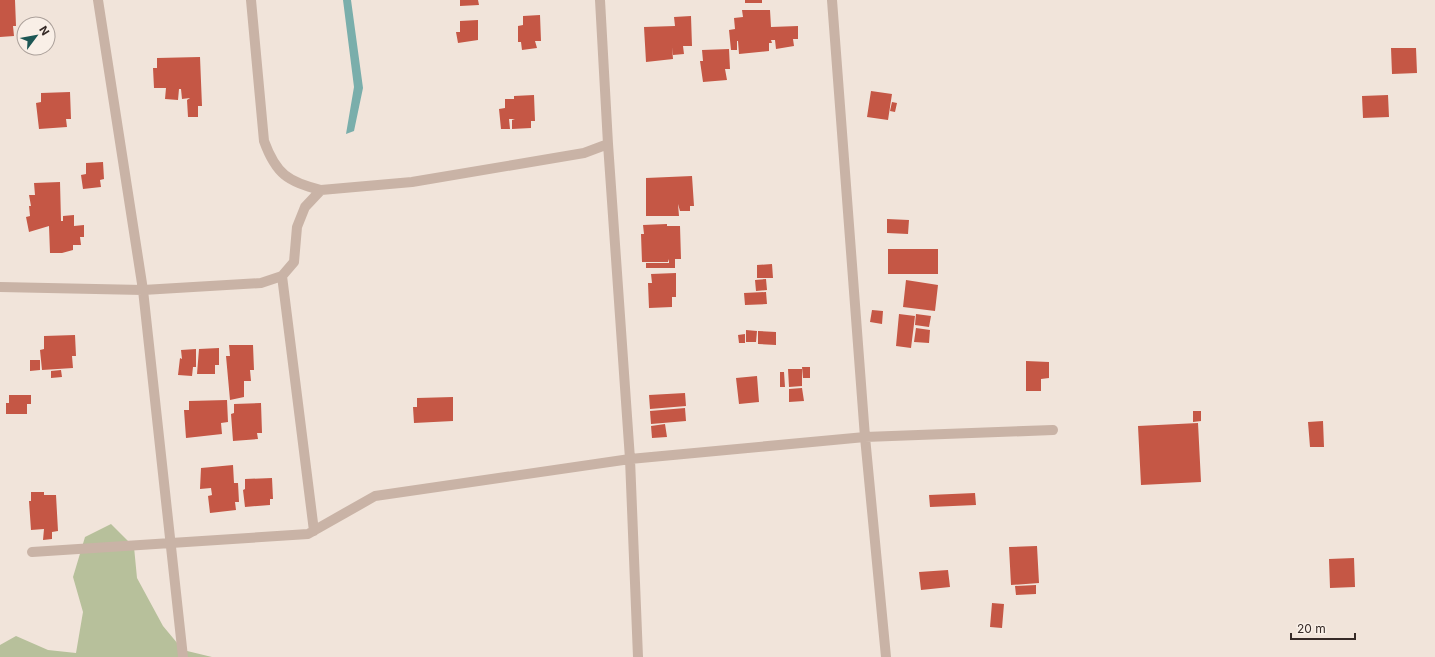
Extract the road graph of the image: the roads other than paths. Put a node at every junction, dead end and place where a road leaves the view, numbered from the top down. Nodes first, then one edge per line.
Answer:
1 (98, 0) edge
2 (251, 0) edge
3 (600, 0) edge
4 (832, 0) edge
5 (608, 144) junction
6 (321, 190) junction
7 (282, 276) junction
8 (0, 287) edge
9 (143, 290) junction
10 (1053, 430) dead end
11 (865, 437) junction
12 (630, 459) junction
13 (314, 531) junction
14 (172, 543) junction
15 (32, 552) dead end
16 (183, 657) edge
17 (638, 657) edge
18 (886, 657) edge

1 - 9 street
2 - 6 street
3 - 5 street
4 - 11 street
5 - 6 street
5 - 12 street
6 - 7 street
7 - 9 street
7 - 13 street
8 - 9 street
9 - 14 street
10 - 11 street
11 - 12 street
11 - 18 street
12 - 13 street
12 - 17 street
13 - 14 street
14 - 15 street
14 - 16 street

